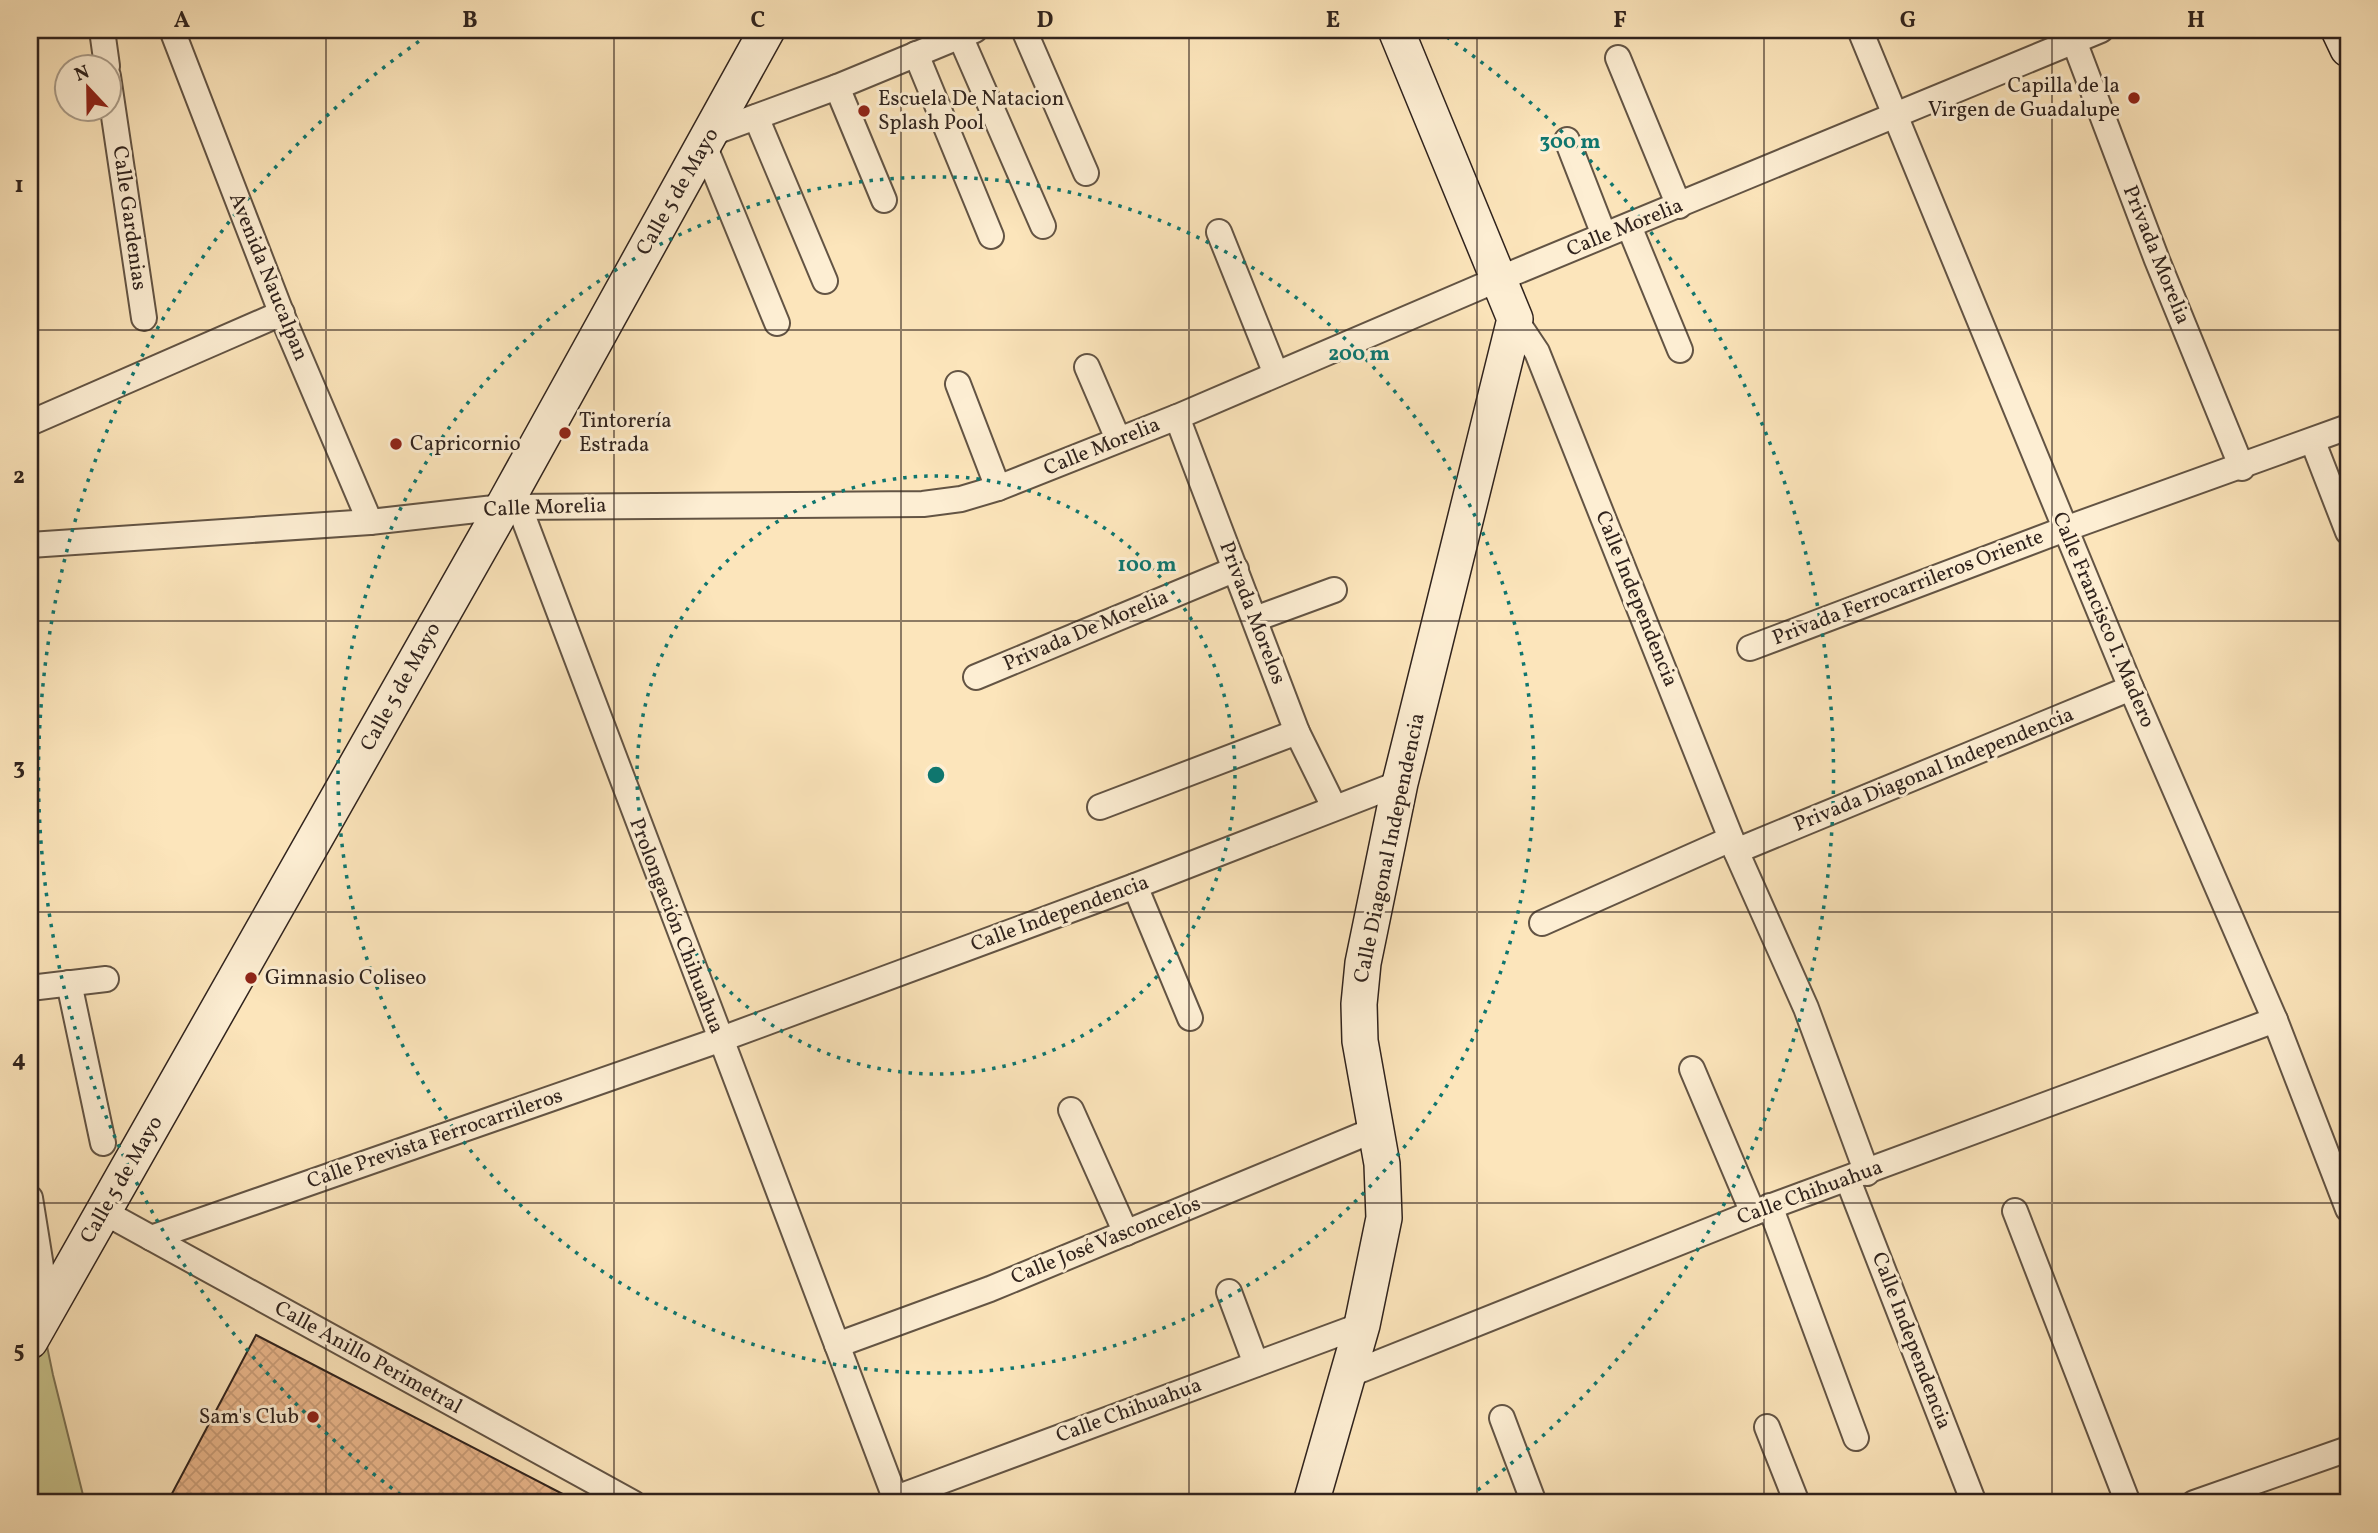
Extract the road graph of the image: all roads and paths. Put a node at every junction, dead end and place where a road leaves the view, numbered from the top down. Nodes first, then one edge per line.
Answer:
1 (102, 30) edge
2 (172, 30) edge
3 (768, 30) edge
4 (1024, 30) edge
5 (1396, 30) edge
6 (1860, 30) edge
7 (2101, 30) edge
8 (2339, 30) edge
9 (968, 33) edge
10 (2074, 41) junction
11 (2348, 50) edge
12 (105, 52) edge
13 (916, 54) junction
14 (1618, 58) dead end
15 (838, 87) junction
16 (1894, 116) junction
17 (756, 117) junction
18 (115, 122) edge
19 (708, 139) junction
20 (1567, 139) dead end
21 (1086, 173) dead end
22 (884, 200) dead end
23 (1679, 206) junction
24 (1043, 226) dead end
25 (1629, 226) junction
26 (1219, 232) dead end
27 (1604, 235) junction
28 (991, 236) dead end
29 (1501, 278) junction
30 (825, 281) dead end
31 (282, 313) junction
32 (144, 318) dead end
33 (1515, 319) junction
34 (777, 323) dead end
35 (1680, 350) dead end
36 (1087, 367) dead end
37 (1276, 374) junction
38 (958, 384) dead end
39 (1177, 417) junction
40 (30, 423) edge
41 (2348, 427) edge
42 (1118, 439) junction
43 (2314, 442) junction
44 (2242, 468) junction
45 (998, 488) junction
46 (511, 507) junction
47 (370, 522) junction
48 (2065, 529) junction
49 (2348, 532) edge
50 (30, 545) edge
51 (1236, 569) junction
52 (1334, 590) dead end
53 (1255, 619) junction
54 (1750, 648) dead end
55 (976, 677) dead end
56 (2131, 688) junction
57 (1297, 732) junction
58 (1400, 783) junction
59 (1100, 807) dead end
60 (1334, 807) junction
61 (1734, 845) junction
62 (1135, 886) junction
63 (1542, 923) dead end
64 (106, 978) dead end
65 (69, 983) junction
66 (30, 988) edge
67 (1190, 1018) dead end
68 (2274, 1020) junction
69 (719, 1040) junction
70 (1692, 1069) dead end
71 (1070, 1110) dead end
72 (1374, 1130) junction
73 (103, 1143) dead end
74 (2337, 1150) edge
75 (1857, 1176) junction
76 (30, 1198) edge
77 (2348, 1209) edge
78 (1762, 1210) junction
79 (2015, 1211) dead end
80 (104, 1212) junction
81 (1126, 1233) junction
82 (151, 1238) junction
83 (1229, 1292) dead end
84 (48, 1310) junction
85 (1362, 1325) junction
86 (30, 1341) edge
87 (837, 1345) junction
88 (1256, 1364) junction
89 (1348, 1375) junction
90 (1502, 1418) dead end
91 (1767, 1427) dead end
92 (1856, 1438) dead end
93 (2348, 1449) edge
94 (896, 1501) edge
95 (632, 1503) edge
96 (1311, 1503) edge
97 (1534, 1503) edge
98 (1797, 1503) edge
99 (1974, 1503) edge
100 (2128, 1503) edge
101 (2194, 1503) edge

1 - 12 street
2 - 31 street, Avenida Naucalpan
3 - 19 main road, Calle 5 de Mayo
4 - 21 street
5 - 29 main road, Calle Independencia
6 - 16 street, Calle Francisco I. Madero
7 - 10 street, Calle Morelia
8 - 11 main road
9 - 13 street
9 - 24 street
10 - 16 street, Calle Morelia
10 - 44 street, Privada Morelia
13 - 15 street
13 - 28 street
14 - 23 street
15 - 17 street
15 - 22 street
16 - 23 street, Calle Morelia
16 - 48 street, Calle Francisco I. Madero
17 - 19 street
17 - 30 street
18 - 32 street, Calle Gardenias
19 - 34 street
19 - 46 main road, Calle 5 de Mayo
20 - 27 street
23 - 25 street, Calle Morelia
25 - 27 street, Calle Morelia
25 - 35 street
26 - 37 street
27 - 29 street, Calle Morelia
29 - 33 main road, Calle Independencia
29 - 37 street, Calle Morelia
31 - 40 street
31 - 47 street, Avenida Naucalpan
33 - 58 main road, Calle Diagonal Independencia
33 - 61 street, Calle Independencia
36 - 42 street
37 - 39 street, Calle Morelia
38 - 45 street
39 - 42 street, Calle Morelia
39 - 51 street, Privada Morelos
41 - 43 street, Privada Ferrocarrileros Oriente
42 - 45 street, Calle Morelia
43 - 44 street, Privada Ferrocarrileros Oriente
43 - 49 street
44 - 48 street, Privada Ferrocarrileros Oriente
45 - 46 street, Calle Morelia
46 - 47 street, Calle Morelia
46 - 69 street, Prolongación Chihuahua
46 - 80 main road, Calle 5 de Mayo
47 - 50 street, Calle Morelia
48 - 54 street, Privada Ferrocarrileros Oriente
48 - 56 street, Calle Francisco I. Madero
51 - 53 street, Privada Morelos
51 - 55 street, Privada De Morelia
52 - 53 street
53 - 57 street, Privada Morelos
56 - 61 street, Privada Diagonal Independencia
56 - 68 street, Calle Francisco I. Madero
57 - 59 street
57 - 60 street, Privada Morelos
58 - 60 street, Calle Independencia
58 - 72 main road, Calle Diagonal Independencia
60 - 62 street, Calle Independencia
61 - 63 street, Privada Diagonal Independencia
61 - 75 street, Calle Independencia
62 - 67 street
62 - 69 street, Calle Independencia
64 - 65 street
65 - 66 street
65 - 73 street
68 - 74 street, Calle Francisco I. Madero
68 - 75 street, Calle Chihuahua
69 - 82 street, Calle Prevista Ferrocarrileros
69 - 87 street, Prolongación Chihuahua
70 - 78 street
71 - 81 street
72 - 81 street, Calle José Vasconcelos
72 - 85 main road, Calle Diagonal Independencia
74 - 77 street, Calle Francisco I. Madero
75 - 78 street, Calle Chihuahua
75 - 99 street, Calle Independencia
76 - 84 street
78 - 89 street, Calle Chihuahua
78 - 92 street
79 - 100 street
80 - 82 street, Calle Anillo Perimetral
80 - 84 main road, Calle 5 de Mayo
81 - 87 street, Calle José Vasconcelos
82 - 95 street, Calle Anillo Perimetral
83 - 88 street
84 - 86 main road, Calle 5 de Mayo
85 - 88 street, Calle Chihuahua
85 - 89 main road, Calle Diagonal Independencia
87 - 94 street
88 - 94 street, Calle Chihuahua
89 - 96 main road, Calle Diagonal Independencia
90 - 97 street
91 - 98 street
93 - 101 street

